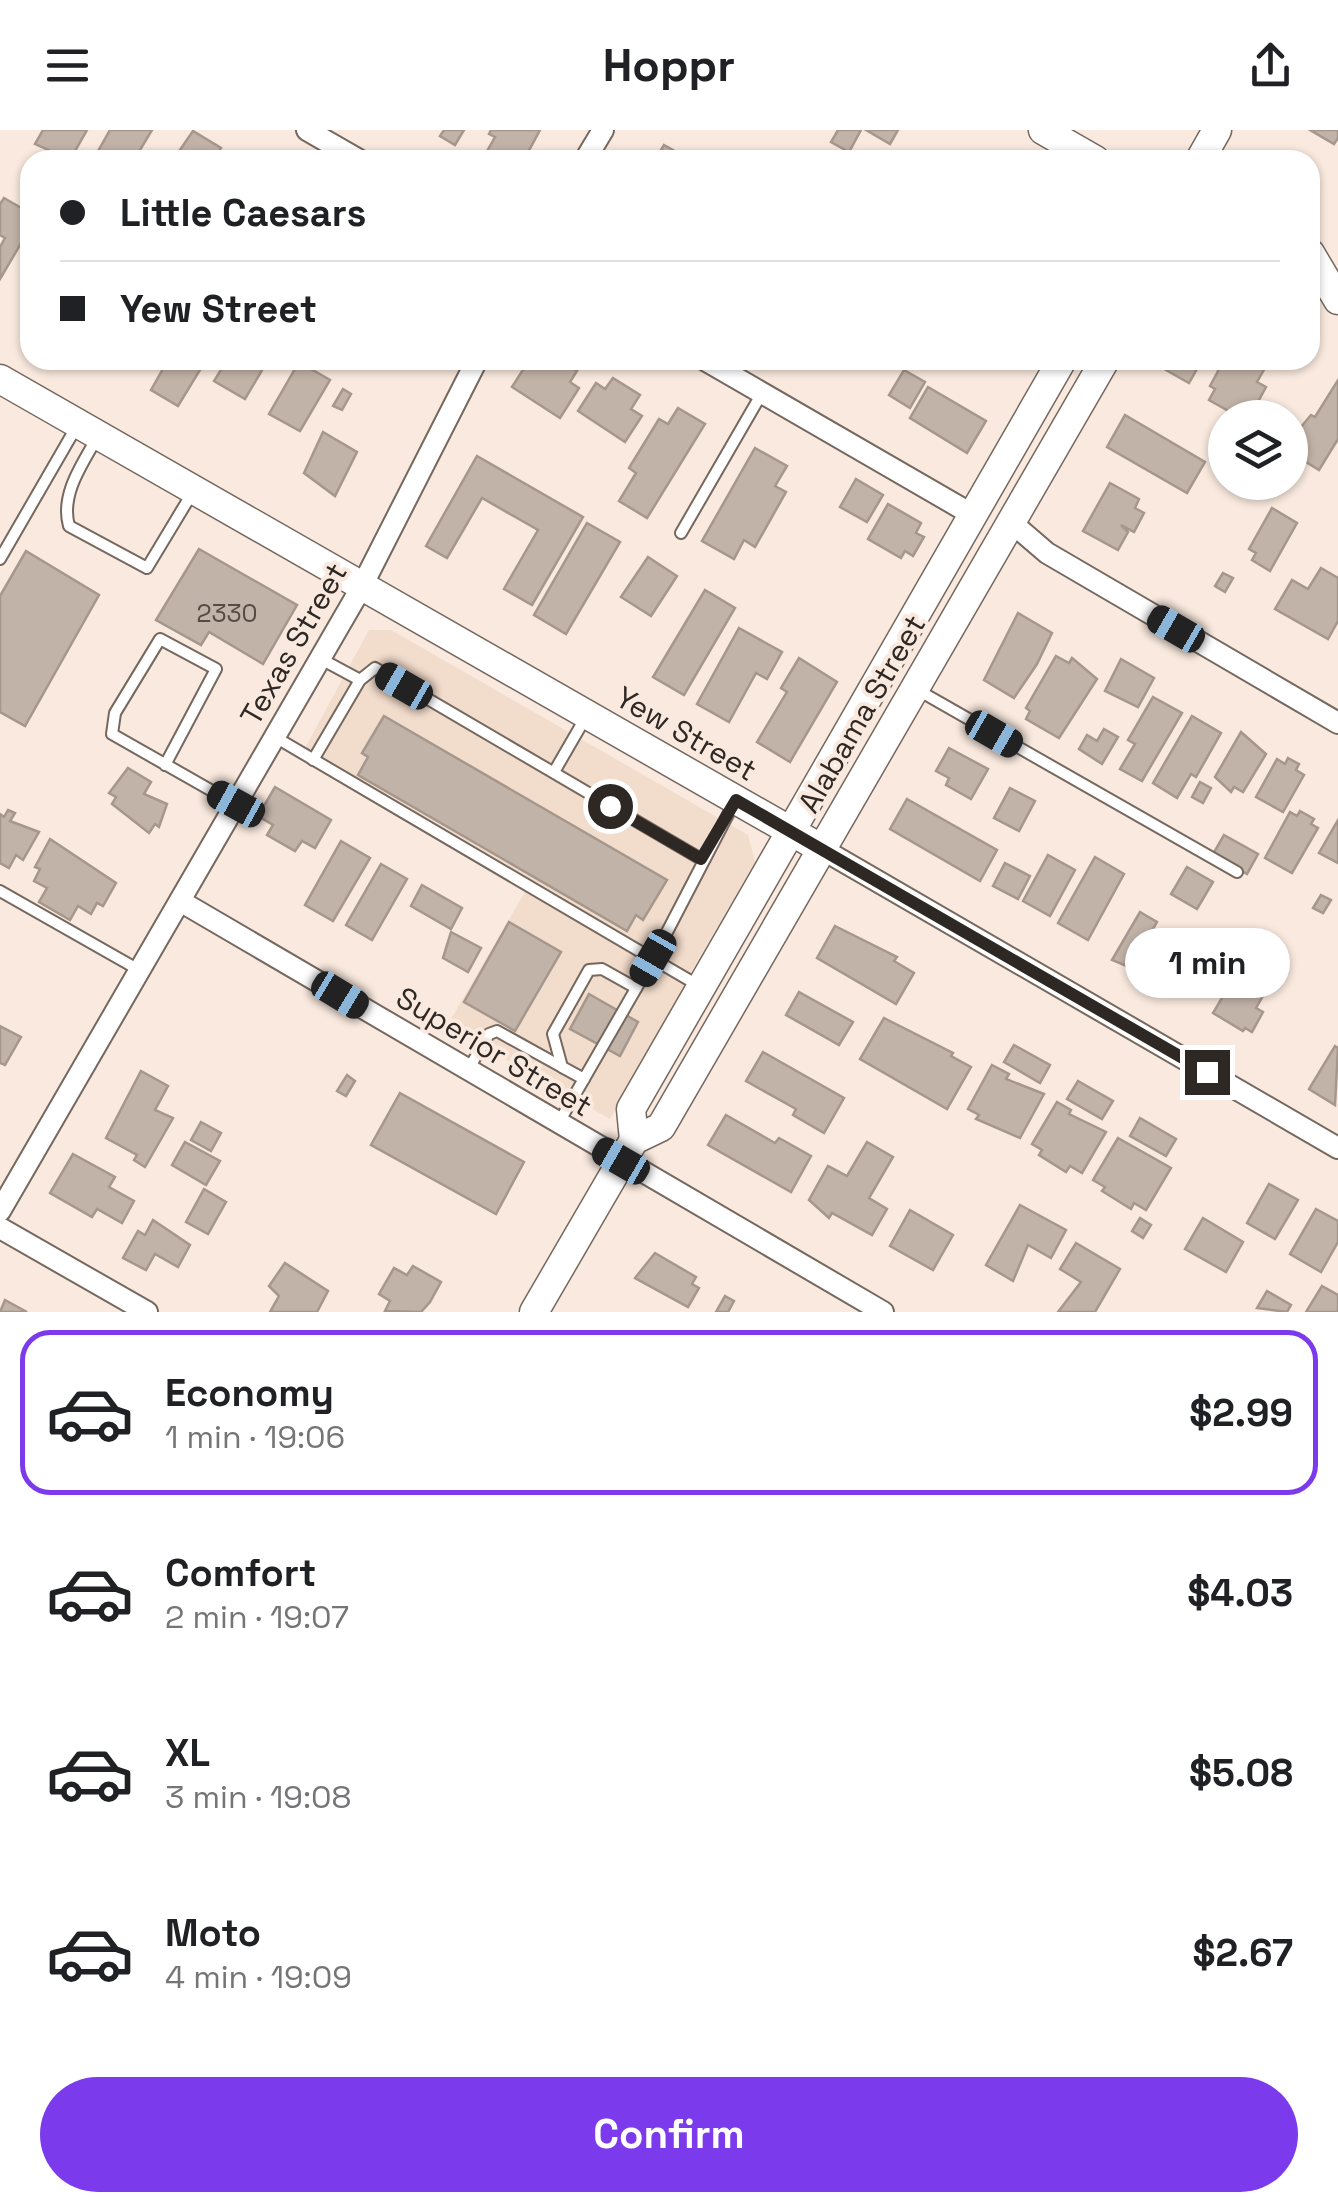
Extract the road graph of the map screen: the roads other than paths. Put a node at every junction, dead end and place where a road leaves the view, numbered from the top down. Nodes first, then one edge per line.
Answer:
1 (307, 130) edge
2 (1043, 130) edge
3 (342, 150) edge
4 (1078, 150) edge
5 (1320, 270) edge
6 (1338, 300) edge
7 (472, 370) edge
8 (722, 370) edge
9 (1056, 370) edge
10 (1099, 370) edge
11 (0, 378) edge
12 (762, 393) junction
13 (88, 430) junction
14 (194, 490) junction
15 (973, 515) junction
16 (1011, 522) junction
17 (681, 532) dead end
18 (0, 560) edge
19 (361, 588) junction
20 (321, 658) junction
21 (360, 680) junction
22 (915, 688) junction
23 (588, 714) junction
24 (1338, 724) edge
25 (275, 737) junction
26 (313, 760) junction
27 (166, 765) junction
28 (554, 772) junction
29 (736, 800) junction
30 (236, 804) junction
31 (791, 832) junction
32 (822, 849) junction
33 (701, 859) junction
34 (1237, 872) dead end
35 (0, 891) edge
36 (180, 901) junction
37 (653, 958) junction
38 (140, 971) junction
39 (701, 987) junction
40 (636, 988) junction
41 (562, 1067) junction
42 (467, 1070) junction
43 (584, 1079) junction
44 (558, 1124) junction
45 (1338, 1148) edge
46 (627, 1151) junction
47 (0, 1211) edge
48 (0, 1228) edge
49 (147, 1312) edge
50 (534, 1312) edge
51 (884, 1312) edge

1 - 3 street
2 - 4 main road
5 - 6 main road
7 - 19 street, Texas Street
8 - 12 street
9 - 15 main road, Alabama Street
10 - 16 main road, Alabama Street
11 - 13 main road, Yew Street
12 - 15 street
12 - 17 lane
13 - 14 main road, Yew Street
13 - 14 lane
13 - 18 lane
14 - 19 main road, Yew Street
15 - 31 main road, Alabama Street
16 - 22 main road, Alabama Street
16 - 24 street
19 - 20 street, Texas Street
19 - 23 main road, Yew Street
20 - 21 lane
20 - 25 street, Texas Street
21 - 26 lane
21 - 28 lane
22 - 32 main road, Alabama Street
22 - 34 lane
23 - 28 lane
23 - 29 main road, Yew Street
25 - 26 lane
25 - 30 street, Texas Street
26 - 37 lane
27 - 27 lane
27 - 30 lane
28 - 33 lane
29 - 31 main road, Yew Street
29 - 33 lane
30 - 36 street, Texas Street
31 - 32 main road, Yew Street
31 - 39 main road, Alabama Street
32 - 45 street, Yew Street
32 - 46 main road, Alabama Street
33 - 37 lane
35 - 38 lane
36 - 38 street, Texas Street
36 - 42 street, Superior Street
37 - 39 lane
37 - 40 lane
38 - 47 street, Texas Street
39 - 46 main road, Alabama Street
40 - 41 lane
40 - 43 lane
41 - 42 lane
41 - 43 lane
42 - 44 street, Superior Street
43 - 44 lane
44 - 46 street, Superior Street
46 - 50 main road, Alabama Street
46 - 51 street, Superior Street
48 - 49 street

